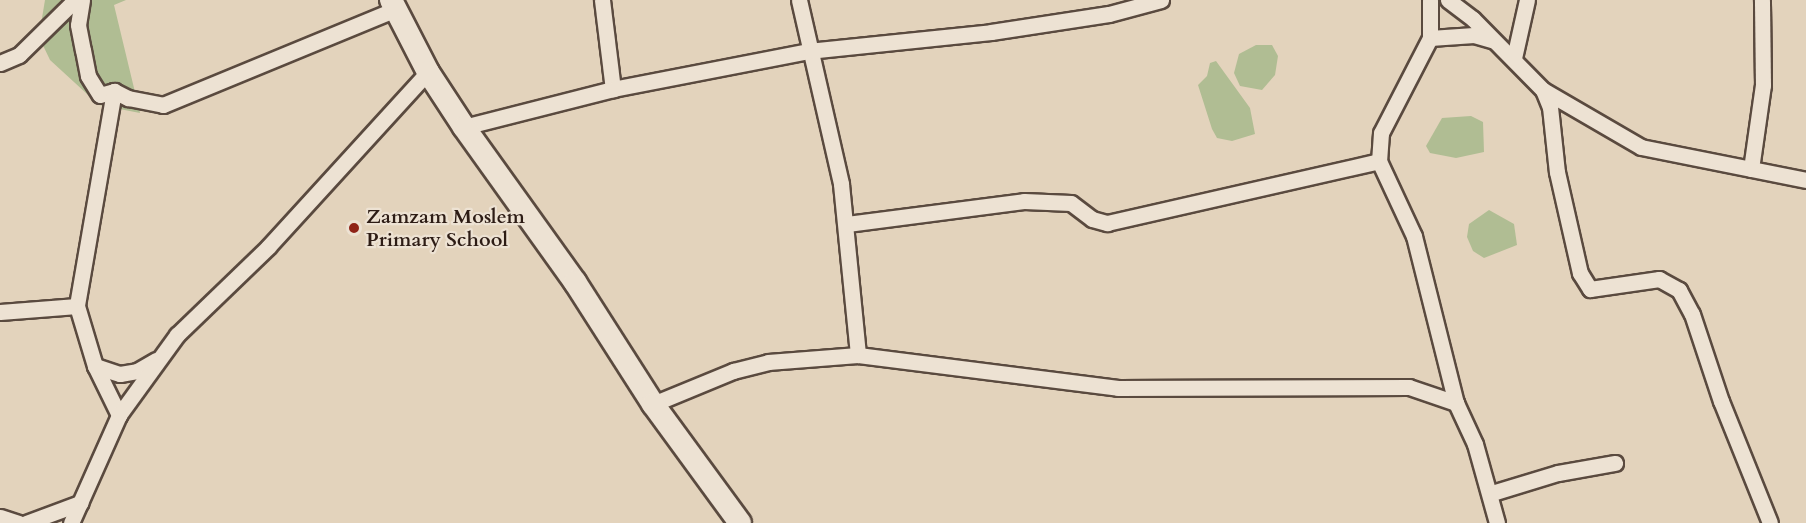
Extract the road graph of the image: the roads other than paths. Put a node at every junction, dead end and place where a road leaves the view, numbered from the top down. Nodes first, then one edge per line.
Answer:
1 (75, 0) edge
2 (82, 0) edge
3 (602, 0) edge
4 (799, 0) edge
5 (1161, 0) edge
6 (1430, 0) edge
7 (1448, 0) edge
8 (1527, 0) edge
9 (1762, 0) edge
10 (393, 4) edge
11 (1430, 38) junction
12 (1493, 40) junction
13 (808, 51) junction
14 (1514, 58) junction
15 (0, 63) edge
16 (428, 72) junction
17 (613, 89) junction
18 (1543, 90) junction
19 (114, 91) junction
20 (464, 127) junction
21 (1379, 161) junction
22 (1751, 170) junction
23 (1806, 180) edge
24 (847, 224) junction
25 (77, 306) junction
26 (0, 312) edge
27 (163, 355) junction
28 (858, 355) junction
29 (95, 366) junction
30 (1456, 403) junction
31 (653, 404) junction
32 (119, 415) junction
33 (1615, 463) dead end
34 (1492, 493) junction
35 (80, 503) junction
36 (0, 517) edge
37 (19, 523) edge
38 (26, 523) edge
39 (71, 523) edge
40 (740, 523) edge
41 (1497, 523) edge
42 (1770, 523) edge

1 - 15 street
2 - 19 street
3 - 17 street
4 - 13 street
5 - 13 street
6 - 11 street
7 - 12 street
8 - 14 street
9 - 22 street
10 - 16 street
10 - 19 street
11 - 12 street
11 - 21 street
12 - 14 street
13 - 17 street
13 - 24 street
14 - 18 street
16 - 20 street
16 - 27 street
17 - 20 street
18 - 22 street
18 - 42 street
19 - 25 street
20 - 31 street
21 - 24 street
21 - 30 street
22 - 23 street
24 - 28 street
25 - 26 street
25 - 29 street
27 - 29 street
27 - 32 street
28 - 30 street
28 - 31 street
29 - 32 street
30 - 34 street
31 - 40 street
32 - 35 street
33 - 34 street
34 - 41 street
35 - 38 street
35 - 39 street
36 - 37 street

